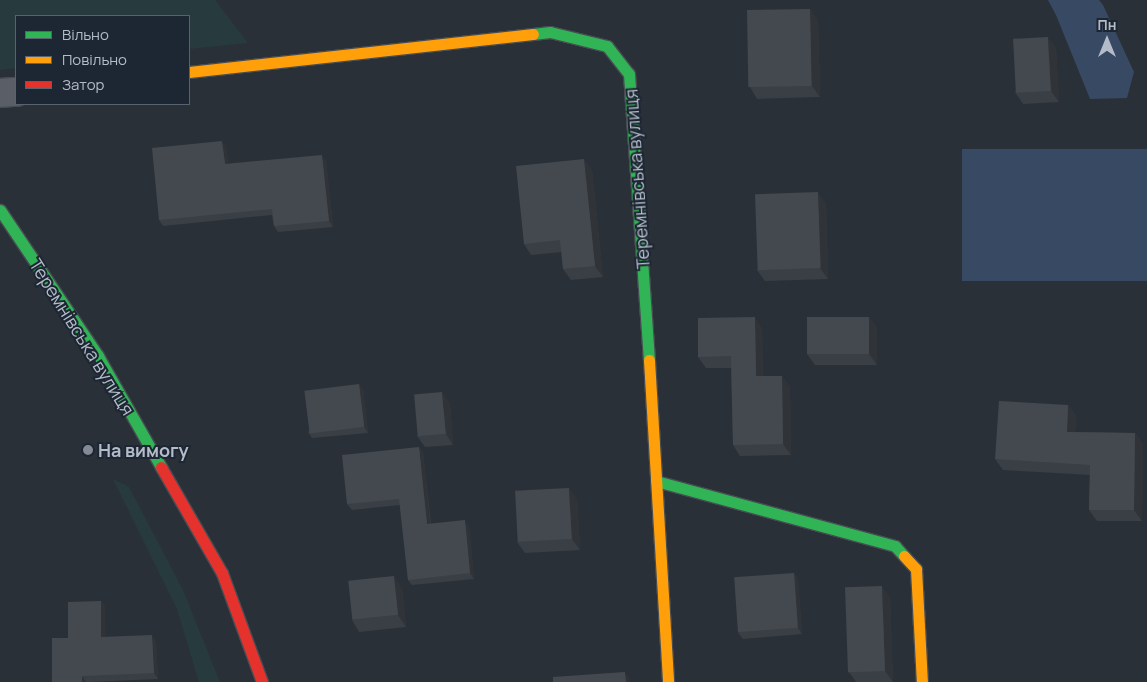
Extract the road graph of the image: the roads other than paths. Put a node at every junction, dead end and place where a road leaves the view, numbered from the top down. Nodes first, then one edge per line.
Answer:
1 (190, 72) edge
2 (15, 92) edge
3 (0, 94) edge
4 (0, 210) edge
5 (656, 481) junction
6 (262, 682) edge
7 (668, 682) edge
8 (922, 682) edge

1 - 5 street, Теремнівська вулиця
2 - 3 street
4 - 6 street, Теремнівська вулиця
5 - 7 street, Теремнівська вулиця
5 - 8 street

